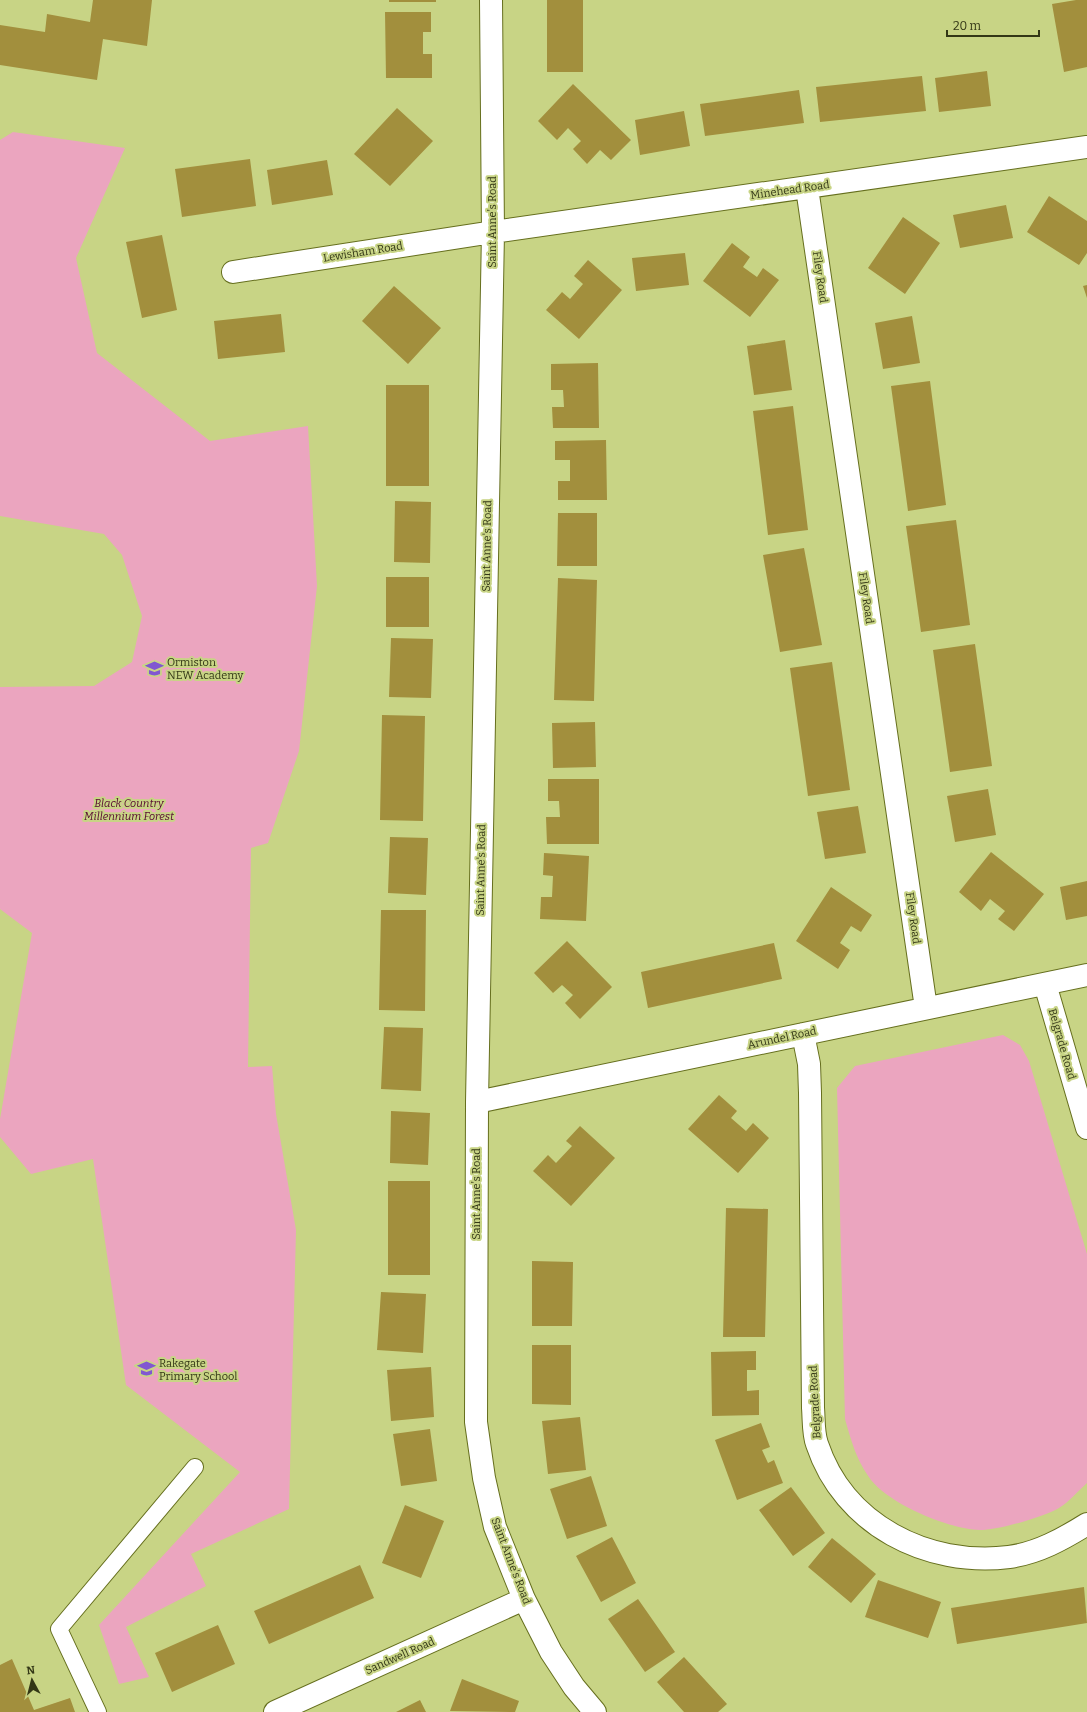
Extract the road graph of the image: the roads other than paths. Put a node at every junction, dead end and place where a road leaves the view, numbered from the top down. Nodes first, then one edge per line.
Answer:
1 (491, 0) edge
2 (1087, 147) edge
3 (807, 188) junction
4 (492, 232) junction
5 (233, 272) dead end
6 (1087, 975) edge
7 (1045, 984) junction
8 (926, 1008) junction
9 (803, 1034) junction
10 (477, 1102) junction
11 (1087, 1128) edge
12 (195, 1467) dead end
13 (1087, 1524) edge
14 (524, 1599) junction
15 (98, 1712) edge
16 (276, 1712) edge
17 (595, 1712) edge

1 - 4 street, Saint Anne's Road
2 - 3 street, Minehead Road
3 - 4 street, Minehead Road
3 - 8 street, Filey Road
4 - 5 street, Lewisham Road
4 - 10 street, Saint Anne's Road
6 - 7 street, Arundel Road
7 - 8 street, Arundel Road
7 - 11 street, Belgrade Road
8 - 9 street, Arundel Road
9 - 10 street, Arundel Road
9 - 13 street, Belgrade Road
10 - 14 street, Saint Anne's Road
12 - 15 lane
14 - 16 street, Sandwell Road
14 - 17 street, Saint Anne's Road

